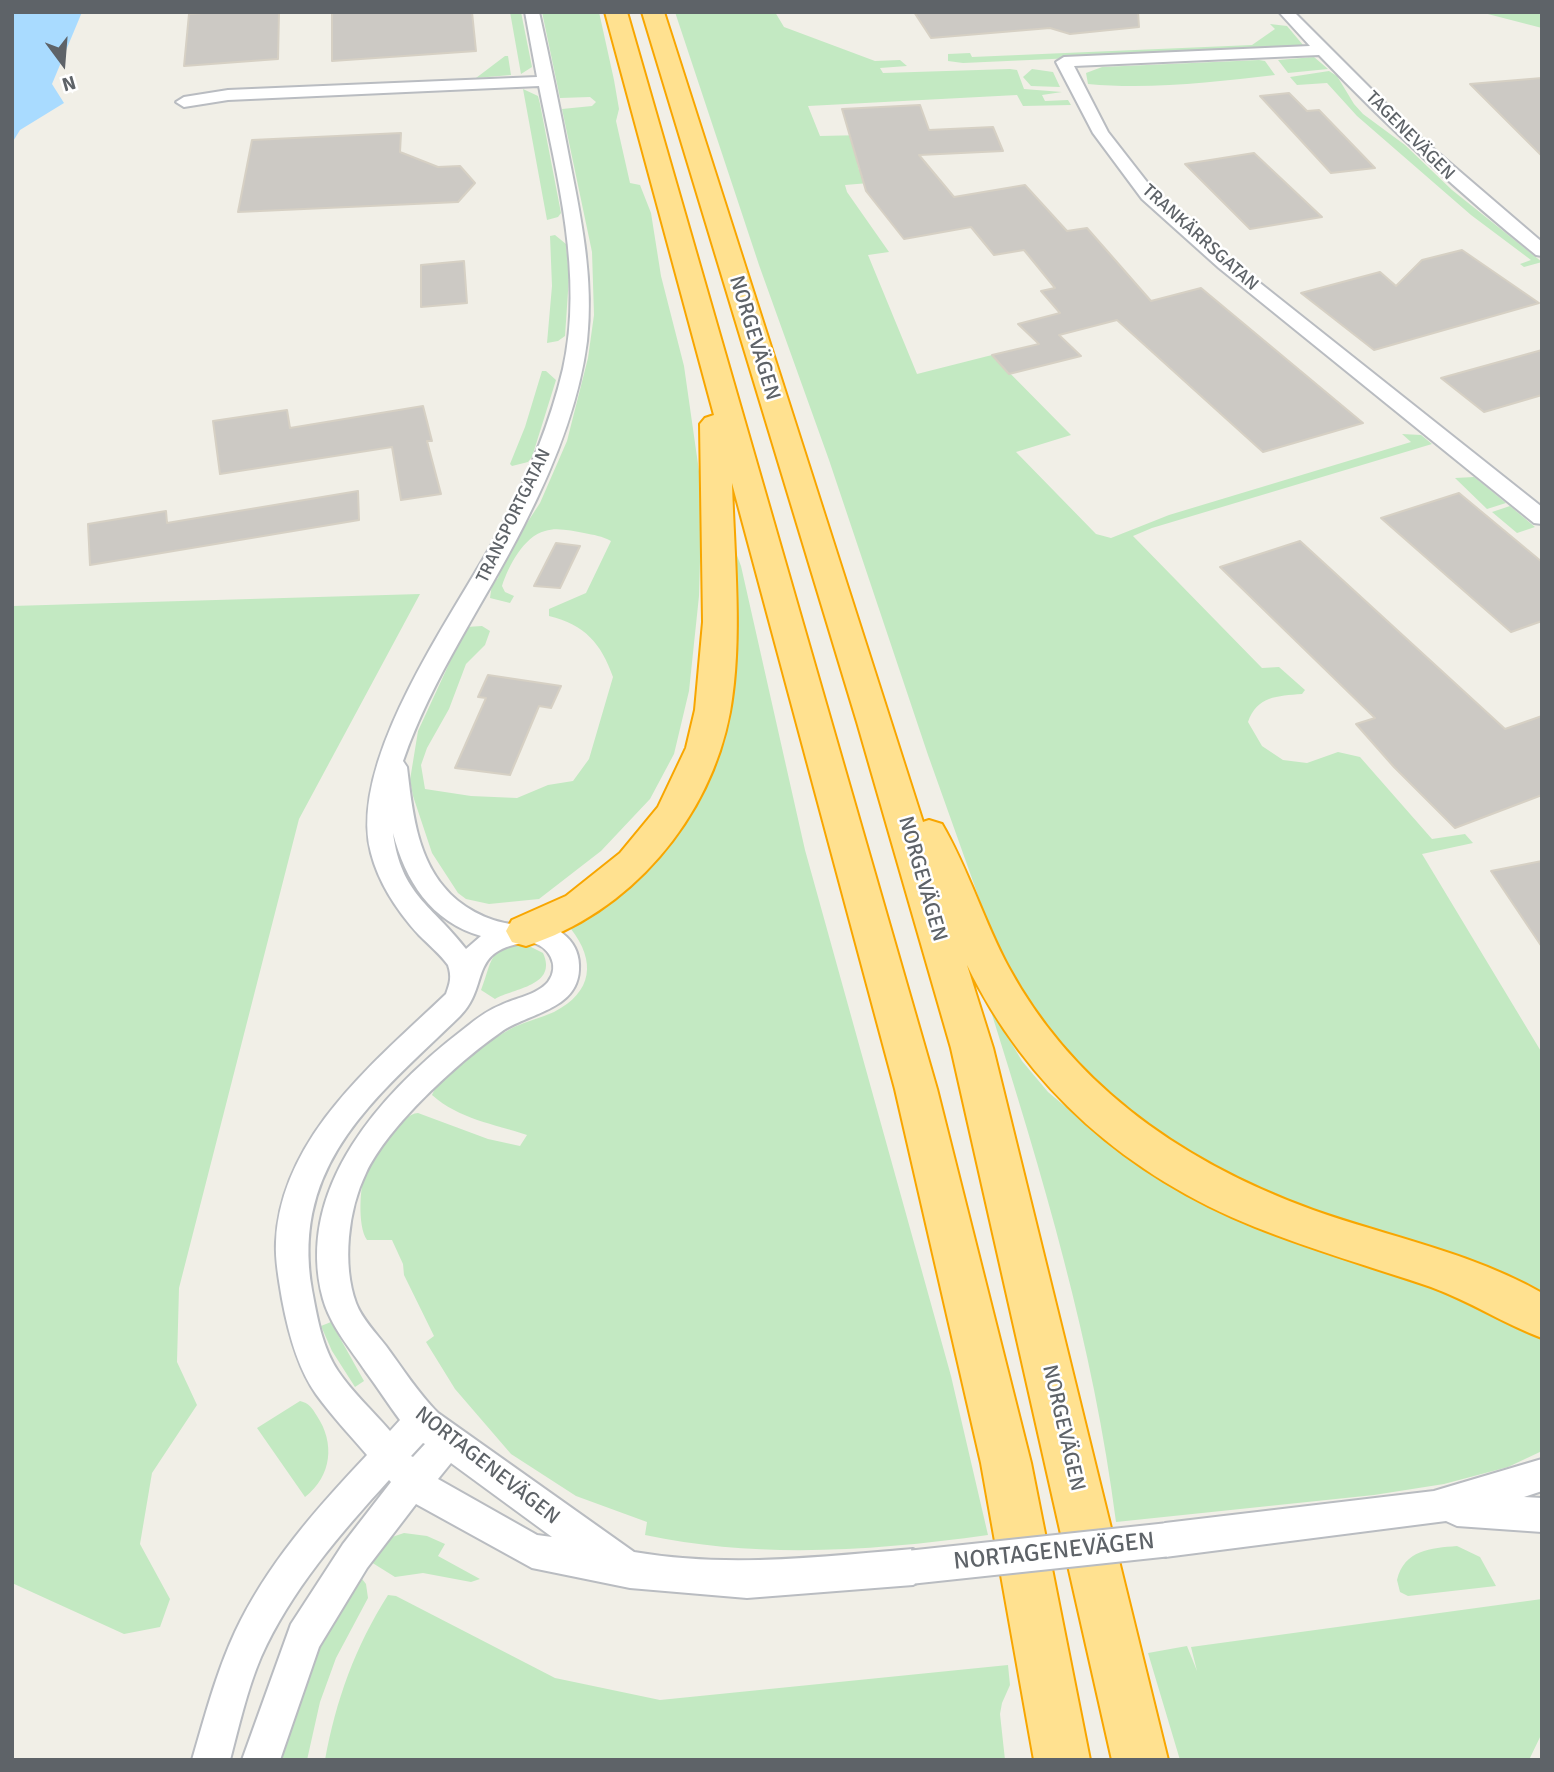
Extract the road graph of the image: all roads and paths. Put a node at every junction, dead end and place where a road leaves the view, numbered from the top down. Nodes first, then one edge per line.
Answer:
1 (532, 12) edge
2 (616, 12) edge
3 (653, 12) edge
4 (1286, 12) edge
5 (1323, 50) junction
6 (546, 81) junction
7 (184, 102) dead end
8 (1542, 251) edge
9 (714, 369) junction
10 (1542, 519) edge
11 (875, 722) junction
12 (394, 754) junction
13 (518, 932) junction
14 (464, 972) junction
15 (1542, 1317) edge
16 (422, 1420) junction
17 (449, 1441) junction
18 (388, 1457) junction
19 (1542, 1475) edge
20 (414, 1484) junction
21 (1434, 1508) junction
22 (1542, 1515) edge
23 (913, 1567) joint
24 (631, 1570) junction
25 (211, 1760) edge
26 (261, 1760) edge
27 (1062, 1760) edge
28 (1140, 1760) edge

1 - 6 street, TRANSPORTGATAN
2 - 9 highway
3 - 11 highway, NORGEVÄGEN
4 - 5 street, TAGENEVÄGEN
5 - 8 street, TAGENEVÄGEN
5 - 10 street, TRANKÄRRSGATAN
6 - 7 street
6 - 12 street, TRANSPORTGATAN
9 - 13 highway
9 - 27 highway
11 - 15 highway
11 - 28 highway, NORGEVÄGEN
12 - 13 street
12 - 14 street, TRANSPORTGATAN
13 - 14 street, NORTAGENEVÄGEN
13 - 16 street, NORTAGENEVÄGEN
14 - 18 street, NORTAGENEVÄGEN
16 - 17 street, NORTAGENEVÄGEN
16 - 18 street
17 - 20 street
17 - 24 street, NORTAGENEVÄGEN
18 - 20 street, NORTAGENEVÄGEN
18 - 25 street
19 - 21 street, NORTAGENEVÄGEN
20 - 24 street, NORTAGENEVÄGEN
20 - 26 street
21 - 22 street, NORTAGENEVÄGEN
21 - 23 street, NORTAGENEVÄGEN, bridge
23 - 24 street, NORTAGENEVÄGEN

